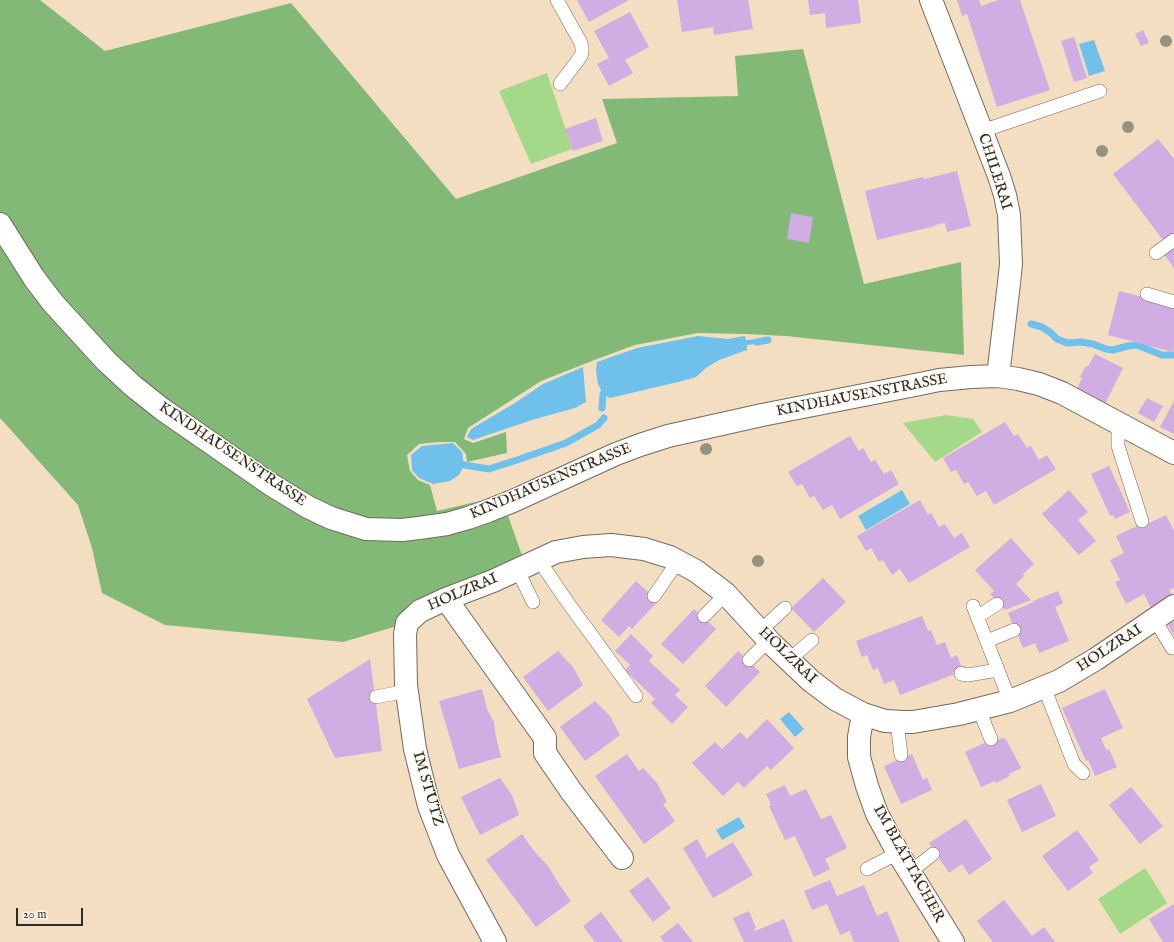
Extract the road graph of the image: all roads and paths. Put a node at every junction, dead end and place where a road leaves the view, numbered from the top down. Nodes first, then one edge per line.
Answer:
1 (557, 0) edge
2 (931, 0) edge
3 (560, 84) dead end
4 (1100, 91) dead end
5 (982, 131) junction
6 (0, 224) edge
7 (1174, 240) edge
8 (1156, 253) dead end
9 (1147, 294) dead end
10 (1174, 302) edge
11 (998, 376) junction
12 (1118, 424) junction
13 (1174, 453) edge
14 (1142, 521) dead end
15 (542, 558) junction
16 (678, 561) junction
17 (517, 569) junction
18 (726, 594) junction
19 (654, 596) dead end
20 (446, 599) junction
21 (533, 602) dead end
22 (996, 604) dead end
23 (1174, 606) edge
24 (785, 608) dead end
25 (704, 616) dead end
26 (1155, 620) junction
27 (407, 623) joint
28 (1014, 630) dead end
29 (764, 636) junction
30 (812, 640) dead end
31 (987, 641) junction
32 (1172, 648) dead end
33 (749, 660) dead end
34 (789, 660) junction
35 (998, 670) junction
36 (961, 673) dead end
37 (1044, 687) junction
38 (407, 691) junction
39 (636, 696) dead end
40 (376, 697) dead end
41 (1010, 702) junction
42 (979, 710) junction
43 (863, 714) junction
44 (897, 722) junction
45 (991, 739) dead end
46 (901, 755) dead end
47 (1083, 773) dead end
48 (898, 853) junction
49 (933, 854) dead end
50 (622, 858) dead end
51 (867, 869) dead end
52 (910, 872) junction
53 (496, 942) edge
54 (952, 942) edge

1 - 3 lane
2 - 5 street, CHILERAI
4 - 5 lane
5 - 11 street, CHILERAI
6 - 11 street, KINDHAUSENSTRASSE
7 - 8 lane
9 - 10 lane
11 - 12 street, KINDHAUSENSTRASSE
12 - 13 street, KINDHAUSENSTRASSE
12 - 14 lane
15 - 16 street, HOLZRAI
15 - 17 street, HOLZRAI
15 - 39 lane
16 - 18 street, HOLZRAI
16 - 19 lane
17 - 20 street, HOLZRAI
17 - 21 lane
18 - 25 lane
18 - 29 street, HOLZRAI
20 - 27 street, HOLZRAI
20 - 50 street
22 - 31 lane
23 - 26 street, HOLZRAI
24 - 29 lane
26 - 32 lane
26 - 37 street, HOLZRAI
27 - 38 street, IM STUTZ
28 - 31 lane
29 - 33 lane
29 - 34 street, HOLZRAI
30 - 34 lane
31 - 35 lane
34 - 43 street, HOLZRAI
35 - 36 lane
35 - 41 lane
37 - 41 street, HOLZRAI
37 - 47 lane
38 - 40 lane
38 - 53 street, IM STUTZ
41 - 42 street, HOLZRAI
42 - 44 street, HOLZRAI
42 - 45 lane
43 - 44 street, HOLZRAI
43 - 48 street, IM BLATTACHER
44 - 46 lane
48 - 51 lane
48 - 52 street, IM BLATTACHER
49 - 52 lane
52 - 54 street, IM BLATTACHER

